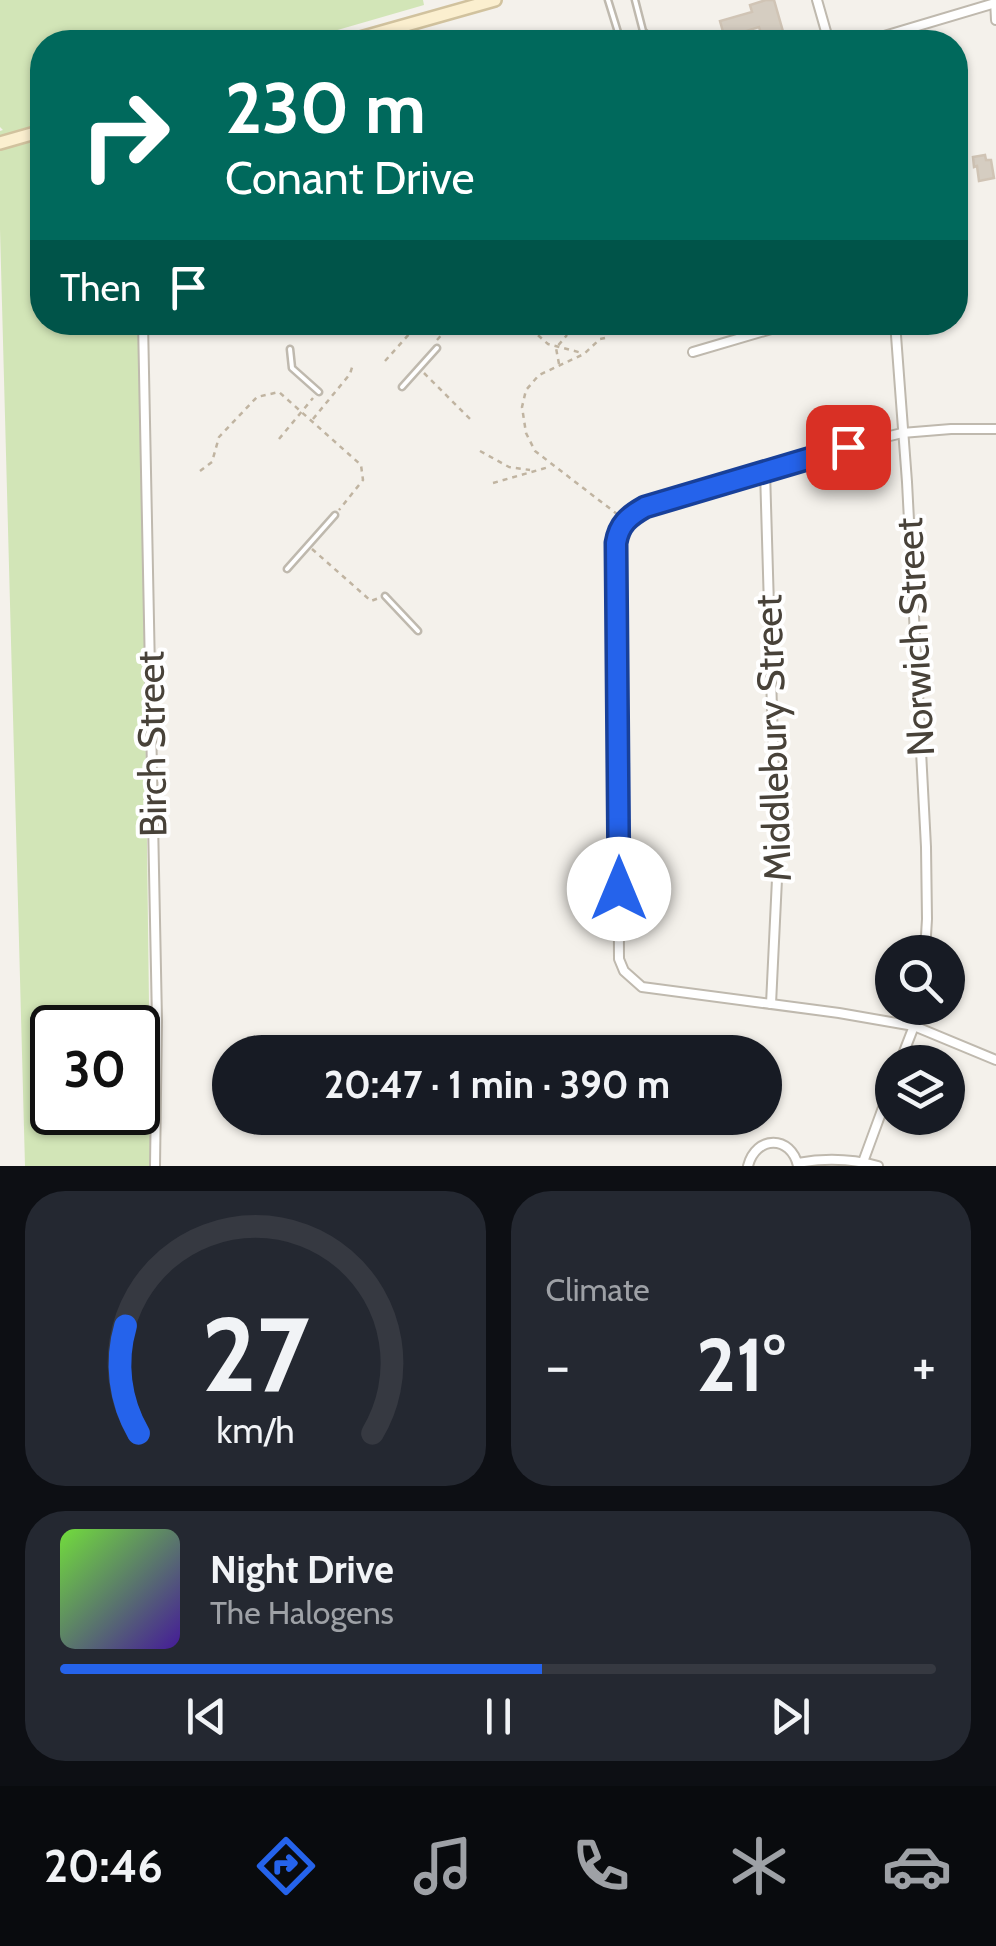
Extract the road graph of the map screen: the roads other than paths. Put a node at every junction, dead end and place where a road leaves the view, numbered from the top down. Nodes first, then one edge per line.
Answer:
1 (495, 0) edge
2 (608, 0) edge
3 (635, 0) edge
4 (816, 0) edge
5 (995, 2) edge
6 (466, 4) edge
7 (996, 20) edge
8 (384, 30) edge
9 (617, 30) edge
10 (643, 30) edge
11 (826, 30) edge
12 (903, 30) edge
13 (30, 134) edge
14 (0, 143) edge
15 (143, 335) edge
16 (751, 335) edge
17 (896, 335) edge
18 (437, 348) road end
19 (290, 349) dead end
20 (694, 352) dead end
21 (402, 387) dead end
22 (319, 392) dead end
23 (996, 429) edge
24 (902, 434) junction
25 (765, 471) junction
26 (335, 515) road end
27 (287, 569) dead end
28 (385, 596) road end
29 (418, 631) dead end
30 (927, 935) edge
31 (771, 1004) junction
32 (914, 1026) junction
33 (907, 1045) edge
34 (996, 1060) edge
35 (875, 1129) edge
36 (863, 1162) junction
37 (798, 1165) edge
38 (156, 1166) edge
39 (748, 1166) edge
40 (878, 1166) edge

1 - 6 main road
2 - 9 lane
3 - 10 lane
4 - 11 street
5 - 7 street
5 - 12 street
6 - 8 main road
13 - 14 main road
15 - 38 street, Birch Street
16 - 20 street
17 - 24 street, Norwich Street
18 - 21 lane
19 - 22 lane
23 - 24 street
24 - 25 street
24 - 30 street, Norwich Street
25 - 31 street, Middlebury Street
25 - 31 street
26 - 27 lane
28 - 29 lane
31 - 32 street
32 - 33 street
32 - 34 street
35 - 36 street
36 - 37 street
36 - 40 street
37 - 39 street

